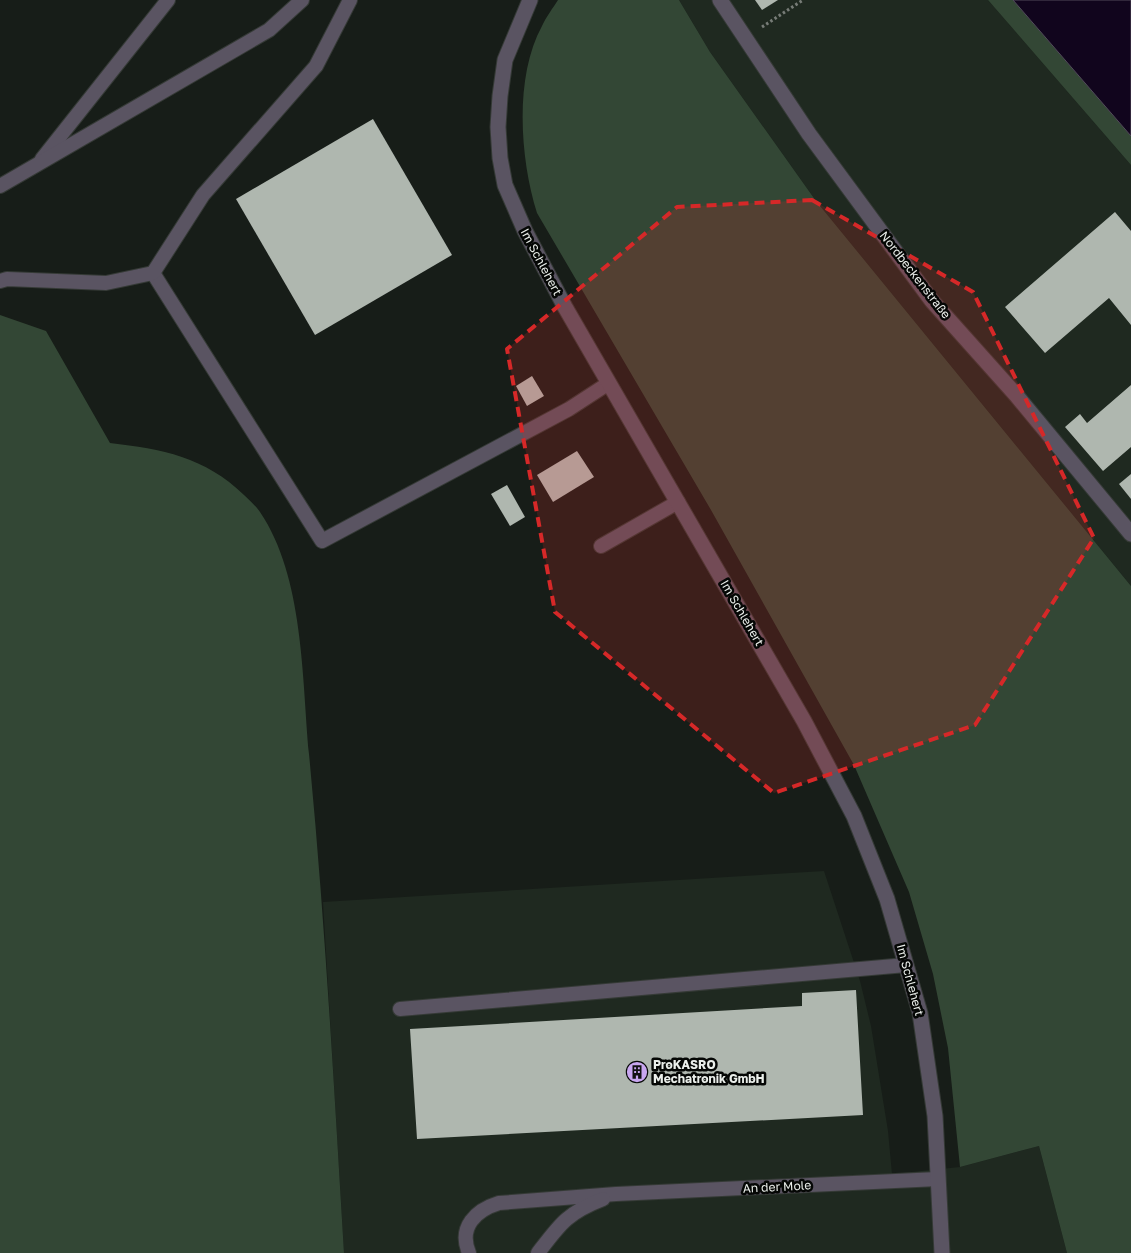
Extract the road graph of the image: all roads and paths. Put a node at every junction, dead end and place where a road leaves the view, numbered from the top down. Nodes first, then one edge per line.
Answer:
1 (168, 0) edge
2 (302, 0) edge
3 (350, 0) edge
4 (530, 0) edge
5 (720, 0) edge
6 (803, 0) edge
7 (745, 39) junction
8 (36, 165) junction
9 (0, 186) edge
10 (152, 273) junction
11 (0, 281) edge
12 (609, 383) junction
13 (678, 502) junction
14 (1131, 534) edge
15 (601, 546) dead end
16 (906, 965) junction
17 (400, 1009) dead end
18 (938, 1179) junction
19 (616, 1194) junction
20 (469, 1253) edge
21 (538, 1253) edge
22 (942, 1253) edge

1 - 8 lane
2 - 8 lane
3 - 10 lane
4 - 12 street, Im Schlehert
5 - 7 street, Nordbeckenstraße
6 - 7 path
7 - 14 street, Nordbeckenstraße
8 - 9 lane
10 - 11 lane
10 - 12 lane
12 - 13 street, Im Schlehert
13 - 15 lane
13 - 16 street, Im Schlehert
16 - 17 lane
16 - 18 street, Im Schlehert
18 - 19 lane, An der Mole
18 - 22 street, Im Schlehert
19 - 20 lane, An der Mole
19 - 21 lane, An der Mole

